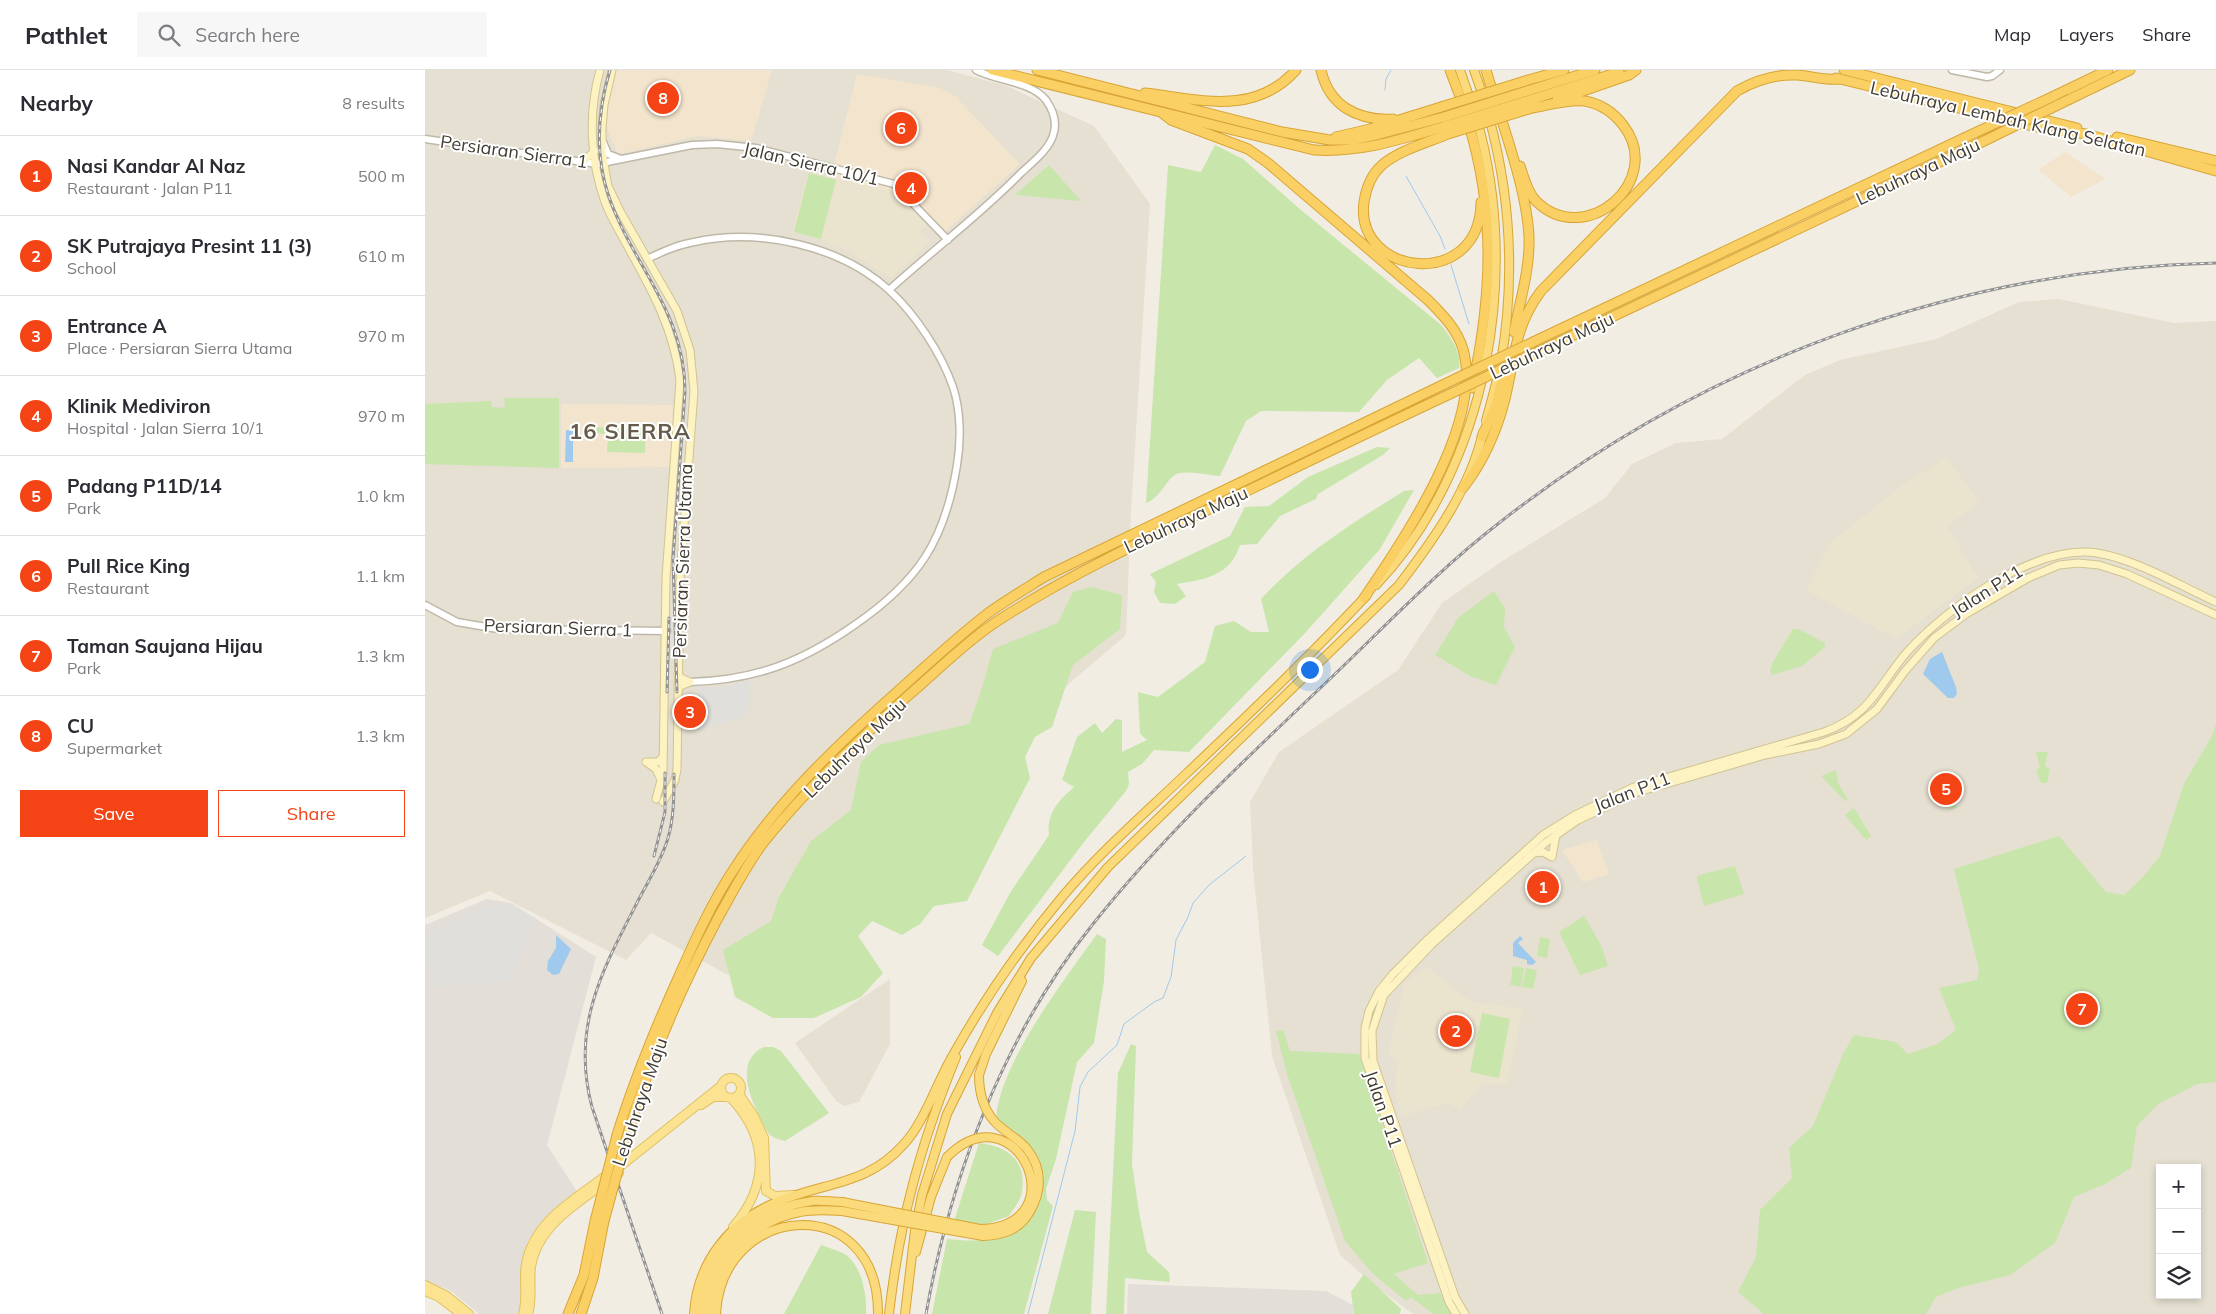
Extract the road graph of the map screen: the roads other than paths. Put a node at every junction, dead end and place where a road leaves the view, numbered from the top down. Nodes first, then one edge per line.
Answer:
1 (600, 70) edge
2 (611, 70) edge
3 (976, 70) edge
4 (992, 70) edge
5 (1037, 70) edge
6 (1296, 70) edge
7 (1321, 70) edge
8 (1450, 70) edge
9 (1459, 70) edge
10 (1474, 70) edge
11 (1486, 70) edge
12 (1548, 70) edge
13 (1564, 70) edge
14 (1595, 70) edge
15 (1627, 70) edge
16 (1636, 70) edge
17 (1799, 70) edge
18 (1844, 70) edge
19 (1953, 70) edge
20 (1990, 70) edge
21 (2000, 70) edge
22 (2108, 70) edge
23 (2131, 70) edge
24 (1979, 75) junction
25 (1841, 80) junction
26 (1127, 93) junction
27 (1529, 95) junction
28 (1162, 113) junction
29 (1405, 118) junction
30 (1445, 121) junction
31 (425, 139) edge
32 (602, 139) junction
33 (1506, 139) junction
34 (1330, 140) junction
35 (595, 151) junction
36 (625, 159) junction
37 (1478, 160) junction
38 (583, 161) junction
39 (2216, 162) edge
40 (600, 164) junction
41 (2216, 171) edge
42 (948, 240) junction
43 (647, 259) junction
44 (889, 290) junction
45 (1482, 437) junction
46 (1451, 444) junction
47 (1463, 488) junction
48 (1364, 598) junction
49 (2216, 602) edge
50 (425, 605) edge
51 (2216, 615) edge
52 (667, 631) junction
53 (678, 674) junction
54 (690, 682) junction
55 (678, 687) junction
56 (663, 757) junction
57 (661, 780) junction
58 (1556, 835) junction
59 (1534, 852) junction
60 (1063, 918) junction
61 (966, 1032) junction
62 (721, 1086) junction
63 (732, 1096) junction
64 (811, 1192) junction
65 (600, 1221) junction
66 (724, 1238) junction
67 (425, 1285) edge
68 (425, 1291) edge
69 (461, 1314) edge
70 (469, 1314) edge
71 (523, 1314) edge
72 (528, 1314) edge
73 (569, 1314) edge
74 (581, 1314) edge
75 (694, 1314) edge
76 (701, 1314) edge
77 (709, 1314) edge
78 (716, 1314) edge
79 (878, 1314) edge
80 (889, 1314) edge
81 (905, 1314) edge
82 (1456, 1314) edge
83 (1465, 1314) edge

1 - 35 main road, Persiaran Sierra Utama
2 - 32 main road, Persiaran Sierra Utama
3 - 42 street
4 - 28 highway
5 - 26 highway
6 - 26 highway
7 - 29 highway
8 - 37 highway
9 - 48 highway
10 - 45 highway
11 - 33 highway
12 - 27 highway
13 - 27 highway
14 - 27 highway
15 - 27 highway
16 - 27 highway
17 - 25 highway, Lebuhraya Lembah Klang Selatan
18 - 39 highway, Lebuhraya Lembah Klang Selatan
19 - 24 street
20 - 24 street
21 - 24 street
22 - 65 highway, Lebuhraya Maju, bridge
23 - 65 highway, Lebuhraya Maju, bridge
25 - 41 highway, Lebuhraya Lembah Klang Selatan
25 - 47 highway
26 - 34 highway
27 - 30 highway, bridge
27 - 30 highway, bridge
27 - 33 highway
28 - 30 highway
28 - 46 highway
29 - 30 highway
29 - 34 highway
30 - 34 highway
30 - 37 highway
31 - 38 street, Persiaran Sierra 1
32 - 36 street
32 - 40 main road, Persiaran Sierra Utama
33 - 45 highway
35 - 38 main road
35 - 40 main road, Persiaran Sierra Utama
36 - 40 street, Jalan Sierra 10/1
36 - 42 street, Jalan Sierra 10/1
37 - 46 highway
38 - 40 street, Persiaran Sierra 1
40 - 43 main road, Persiaran Sierra Utama
40 - 52 main road, Persiaran Sierra Utama
42 - 44 street
43 - 44 street
43 - 53 main road, Persiaran Sierra Utama
44 - 54 street
45 - 47 highway
46 - 48 highway
47 - 60 highway
48 - 61 highway
49 - 82 main road, Jalan P11
50 - 52 street, Persiaran Sierra 1
51 - 58 main road, Jalan P11
52 - 56 main road, Persiaran Sierra Utama
53 - 54 main road
53 - 55 main road, Persiaran Sierra Utama
54 - 55 main road
55 - 57 main road, Persiaran Sierra Utama
56 - 57 main road, Persiaran Sierra Utama
56 - 57 main road
58 - 59 main road, Jalan P11
58 - 59 main road
59 - 83 main road, Jalan P11
60 - 77 highway, bridge
60 - 81 highway
61 - 64 highway
61 - 80 highway
62 - 63 main road
62 - 63 main road
62 - 71 main road
63 - 64 main road
63 - 66 main road
63 - 72 main road
64 - 66 highway
65 - 73 highway, Lebuhraya Maju
65 - 74 highway, Lebuhraya Maju
66 - 75 highway
67 - 70 main road
68 - 69 main road
76 - 81 highway, bridge
78 - 79 highway

